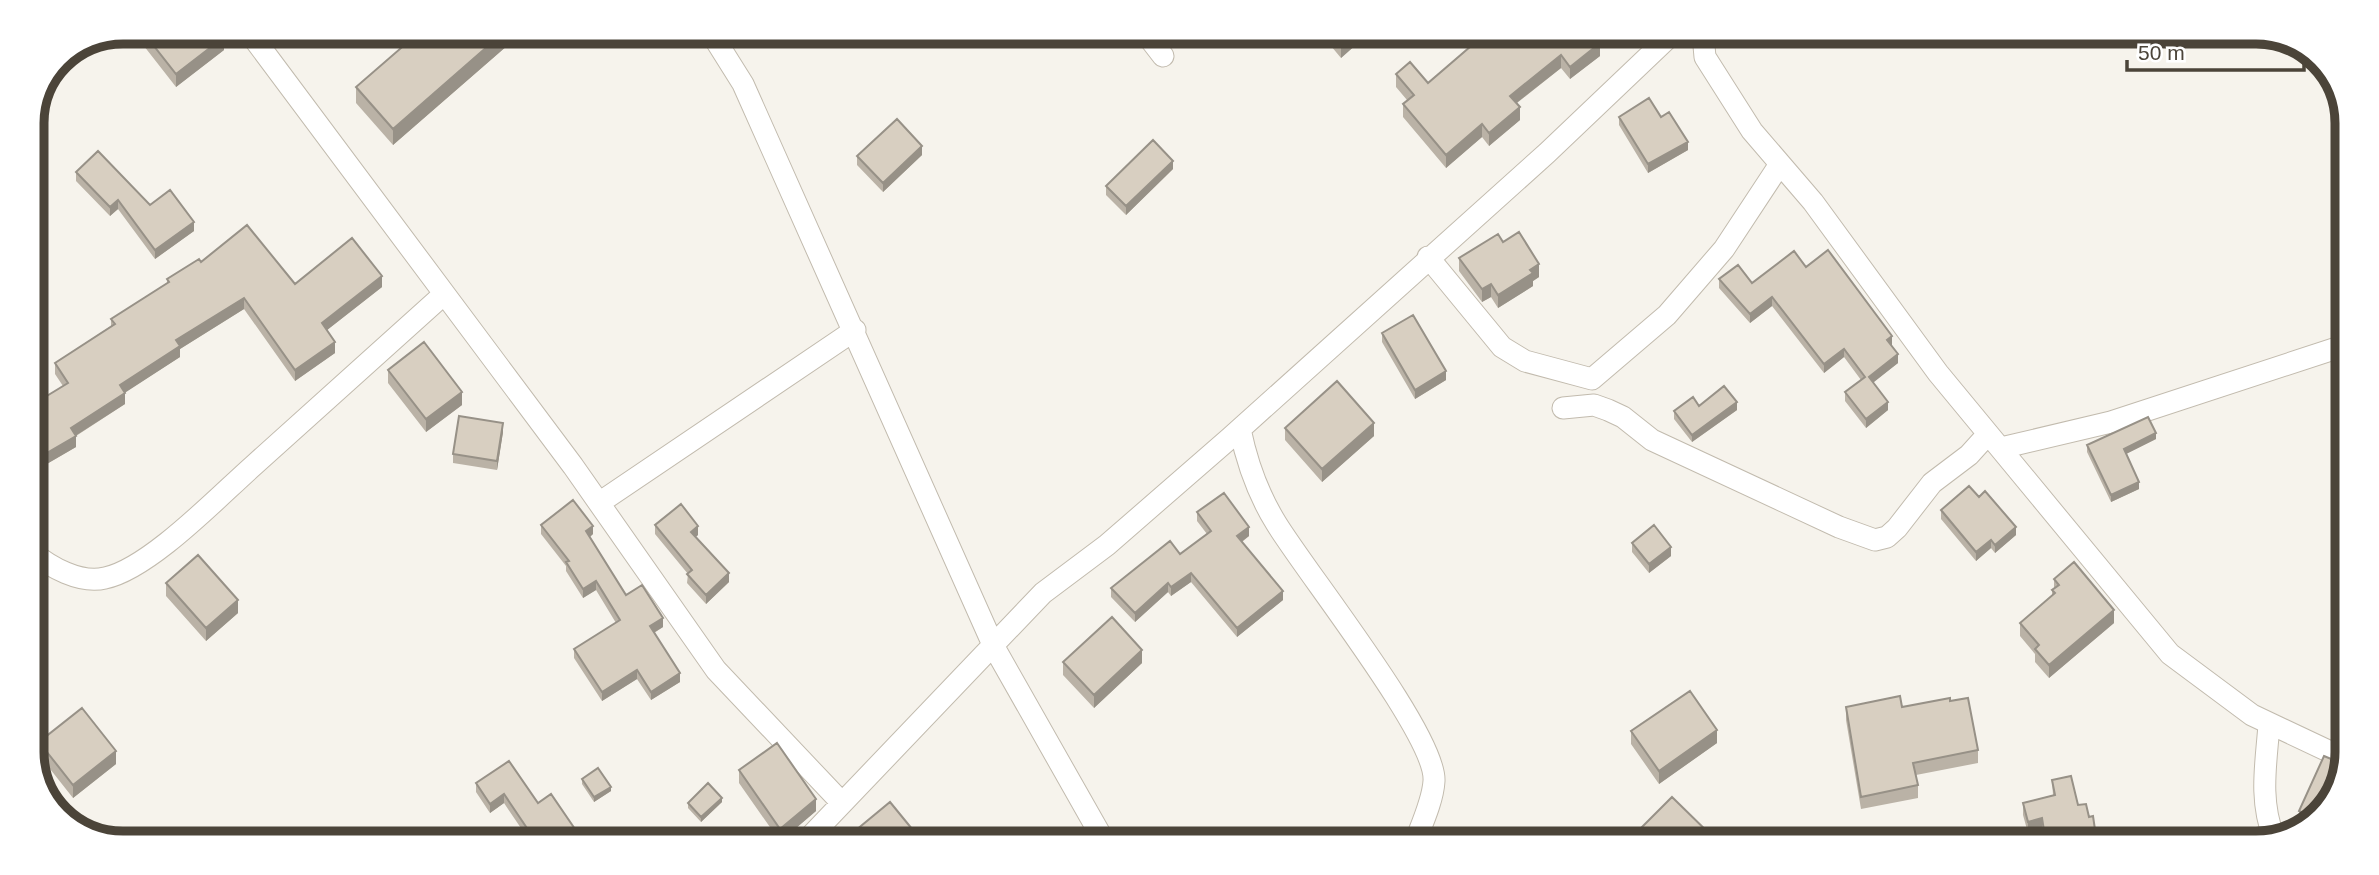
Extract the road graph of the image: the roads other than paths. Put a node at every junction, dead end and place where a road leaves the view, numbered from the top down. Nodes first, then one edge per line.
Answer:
1 (258, 44) edge
2 (718, 44) edge
3 (1154, 44) edge
4 (1662, 44) edge
5 (1704, 44) edge
6 (1163, 56) dead end
7 (1780, 164) junction
8 (1428, 257) junction
9 (443, 295) junction
10 (855, 330) junction
11 (2335, 349) edge
12 (1563, 408) dead end
13 (1240, 429) junction
14 (1994, 442) junction
15 (599, 503) junction
16 (44, 560) edge
17 (994, 647) junction
18 (2269, 725) junction
19 (2335, 754) edge
20 (841, 802) junction
21 (2271, 830) edge
22 (815, 831) edge
23 (1098, 831) edge
24 (1418, 831) edge

1 - 9 street
2 - 10 street
3 - 6 street
4 - 8 street
5 - 7 street
7 - 8 street
7 - 14 street
8 - 13 street
9 - 15 street
9 - 16 street
10 - 15 street
10 - 17 street
11 - 14 street
12 - 14 street
13 - 17 street
13 - 24 street
14 - 18 street
15 - 20 street
17 - 20 street
17 - 23 street
18 - 19 street
18 - 21 street
20 - 22 street

